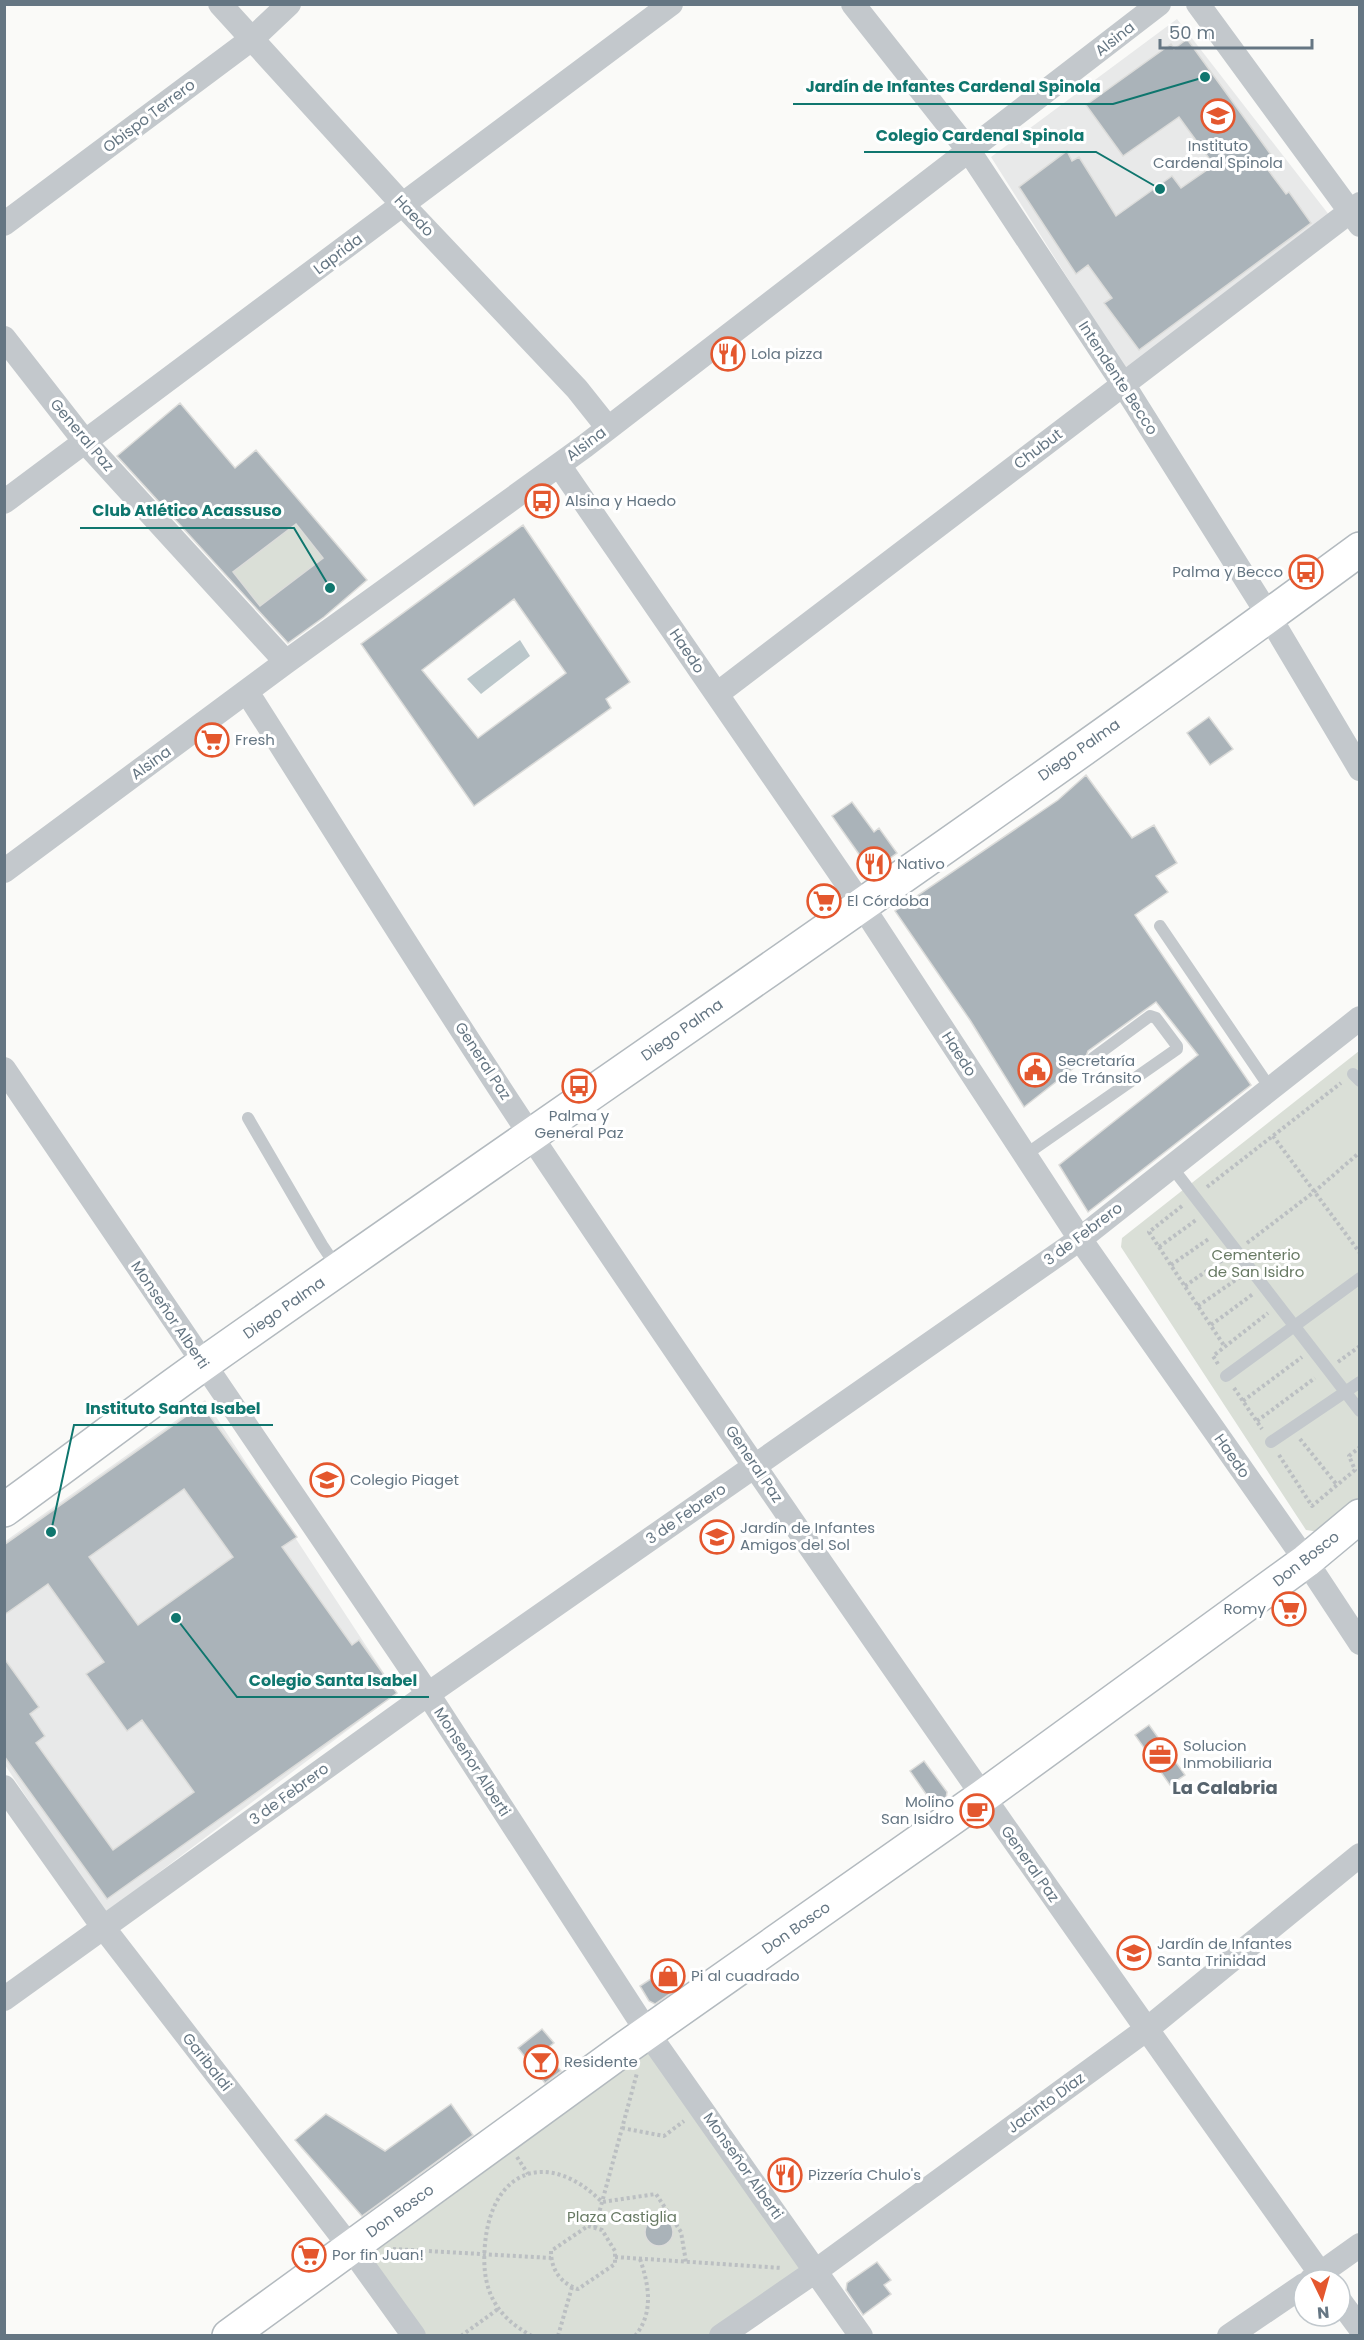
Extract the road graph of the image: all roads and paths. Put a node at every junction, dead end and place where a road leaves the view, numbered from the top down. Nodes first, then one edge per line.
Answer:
1 (220, 4) edge
2 (289, 4) edge
3 (671, 4) edge
4 (854, 4) edge
5 (1159, 4) edge
6 (1198, 4) edge
7 (253, 38) junction
8 (969, 151) junction
9 (403, 205) junction
10 (1356, 214) edge
11 (4, 224) edge
12 (4, 338) edge
13 (1123, 384) junction
14 (608, 428) junction
15 (86, 443) junction
16 (559, 465) junction
17 (4, 502) edge
18 (1359, 549) edge
19 (1269, 616) junction
20 (286, 662) junction
21 (247, 692) junction
22 (717, 694) junction
23 (1359, 769) edge
24 (4, 872) edge
25 (861, 904) junction
26 (1160, 926) dead end
27 (1359, 1018) edge
28 (1093, 1058) dead end
29 (4, 1069) edge
30 (1356, 1078) edge
31 (1270, 1088) junction
32 (248, 1118) dead end
33 (531, 1136) junction
34 (1273, 1136) junction
35 (1359, 1152) edge
36 (1025, 1155) junction
37 (1171, 1166) junction
38 (1314, 1192) junction
39 (1194, 1197) junction
40 (1207, 1213) junction
41 (1221, 1231) junction
42 (1080, 1239) junction
43 (1159, 1247) junction
44 (1236, 1251) junction
45 (1359, 1253) edge
46 (1171, 1265) junction
47 (1250, 1269) junction
48 (338, 1270) junction
49 (1359, 1278) edge
50 (1185, 1286) junction
51 (1264, 1287) junction
52 (1198, 1306) junction
53 (1278, 1306) junction
54 (1211, 1325) junction
55 (1295, 1327) junction
56 (1359, 1346) edge
57 (1225, 1347) junction
58 (1312, 1349) junction
59 (1213, 1356) dead end
60 (203, 1364) junction
61 (1328, 1370) junction
62 (1226, 1376) dead end
63 (1359, 1382) edge
64 (1345, 1393) junction
65 (1244, 1401) dead end
66 (1359, 1411) edge
67 (1257, 1421) dead end
68 (1291, 1429) junction
69 (1271, 1442) dead end
70 (755, 1466) junction
71 (1337, 1485) dead end
72 (4, 1510) edge
73 (1359, 1516) edge
74 (1306, 1561) junction
75 (1359, 1643) edge
76 (428, 1694) junction
77 (4, 1786) edge
78 (982, 1797) junction
79 (1359, 1855) edge
80 (103, 1928) junction
81 (4, 1999) edge
82 (1147, 2029) junction
83 (648, 2032) junction
84 (701, 2107) junction
85 (622, 2128) junction
86 (602, 2202) junction
87 (595, 2228) junction
88 (1359, 2245) edge
89 (350, 2247) junction
90 (484, 2254) junction
91 (615, 2257) junction
92 (551, 2258) junction
93 (640, 2259) junction
94 (686, 2262) junction
95 (1307, 2268) edge
96 (1330, 2268) edge
97 (817, 2270) junction
98 (572, 2287) junction
99 (1292, 2295) edge
100 (498, 2309) junction
101 (229, 2336) edge
102 (414, 2336) edge
103 (461, 2336) edge
104 (532, 2336) edge
105 (558, 2336) edge
106 (635, 2336) edge
107 (721, 2336) edge
108 (861, 2336) edge
109 (1229, 2336) edge

1 - 7 street, Haedo
2 - 7 street, Obispo Terrero
3 - 9 street, Laprida
4 - 8 street, Intendente Becco
5 - 8 street, Alsina
6 - 10 street
7 - 9 street, Haedo
7 - 11 street, Obispo Terrero
8 - 13 street, Intendente Becco
8 - 14 street, Alsina
9 - 14 street, Haedo
9 - 15 street, Laprida
10 - 13 street, Chubut
12 - 15 street, General Paz
13 - 19 street, Intendente Becco
13 - 22 street, Chubut
14 - 16 street, Alsina
15 - 17 street, Laprida
15 - 20 street, General Paz
16 - 20 street, Alsina
16 - 22 street, Haedo
18 - 19 street, Diego Palma
19 - 23 street, Intendente Becco
19 - 25 street, Diego Palma
20 - 21 street, Alsina
21 - 24 street, Alsina
21 - 33 street, General Paz
22 - 25 street, Haedo
25 - 33 street, Diego Palma
25 - 36 street, Haedo
26 - 31 lane
27 - 31 street, 3 de Febrero
28 - 36 lane
29 - 60 street, Monseñor Alberti
30 - 34 path
31 - 37 street, 3 de Febrero
32 - 48 lane
33 - 48 street, Diego Palma
33 - 70 street, General Paz
34 - 38 path
34 - 39 path
35 - 38 path
36 - 42 street, Haedo
37 - 39 lane
37 - 42 street, 3 de Febrero
38 - 44 path
38 - 45 path
39 - 40 lane
39 - 43 path
40 - 41 lane
40 - 43 path
41 - 44 lane
41 - 46 path
42 - 70 street, 3 de Febrero
42 - 74 street, Haedo
43 - 46 path
44 - 47 lane
44 - 50 path
46 - 50 path
47 - 51 lane
47 - 52 path
48 - 60 street, Diego Palma
49 - 55 lane
50 - 52 path
51 - 53 lane
51 - 54 path
52 - 54 path
53 - 55 lane
53 - 57 path
54 - 57 path
55 - 58 lane
55 - 62 lane
56 - 61 path
57 - 59 path
58 - 61 lane
58 - 65 path
60 - 72 street, Diego Palma
60 - 76 street, Monseñor Alberti
61 - 64 lane
61 - 67 path
63 - 64 lane
64 - 66 lane
64 - 68 lane
68 - 69 lane
68 - 71 path
70 - 76 street, 3 de Febrero
70 - 78 street, General Paz
73 - 74 street, Don Bosco
74 - 75 street, Haedo
74 - 78 street, Don Bosco
76 - 80 street, 3 de Febrero
76 - 83 street, Monseñor Alberti
77 - 80 street, Garibaldi
78 - 82 street, General Paz
78 - 83 street, Don Bosco
79 - 82 street, Jacinto Díaz
80 - 81 street, 3 de Febrero
80 - 89 street, Garibaldi
82 - 95 street, General Paz
82 - 97 street, Jacinto Díaz
83 - 84 street, Monseñor Alberti
83 - 85 path
83 - 89 street, Don Bosco
84 - 85 path
84 - 97 street, Monseñor Alberti
85 - 86 path
86 - 87 path
86 - 90 path
86 - 94 path
87 - 91 path
87 - 92 path
88 - 96 street
89 - 90 path
89 - 101 street, Don Bosco
89 - 102 street, Garibaldi
90 - 92 path
90 - 100 path
91 - 93 path
91 - 98 path
92 - 98 path
93 - 94 path
93 - 106 path
94 - 97 path
97 - 107 street, Jacinto Díaz
97 - 108 street, Monseñor Alberti
98 - 105 path
99 - 109 street
100 - 103 path
100 - 104 path

